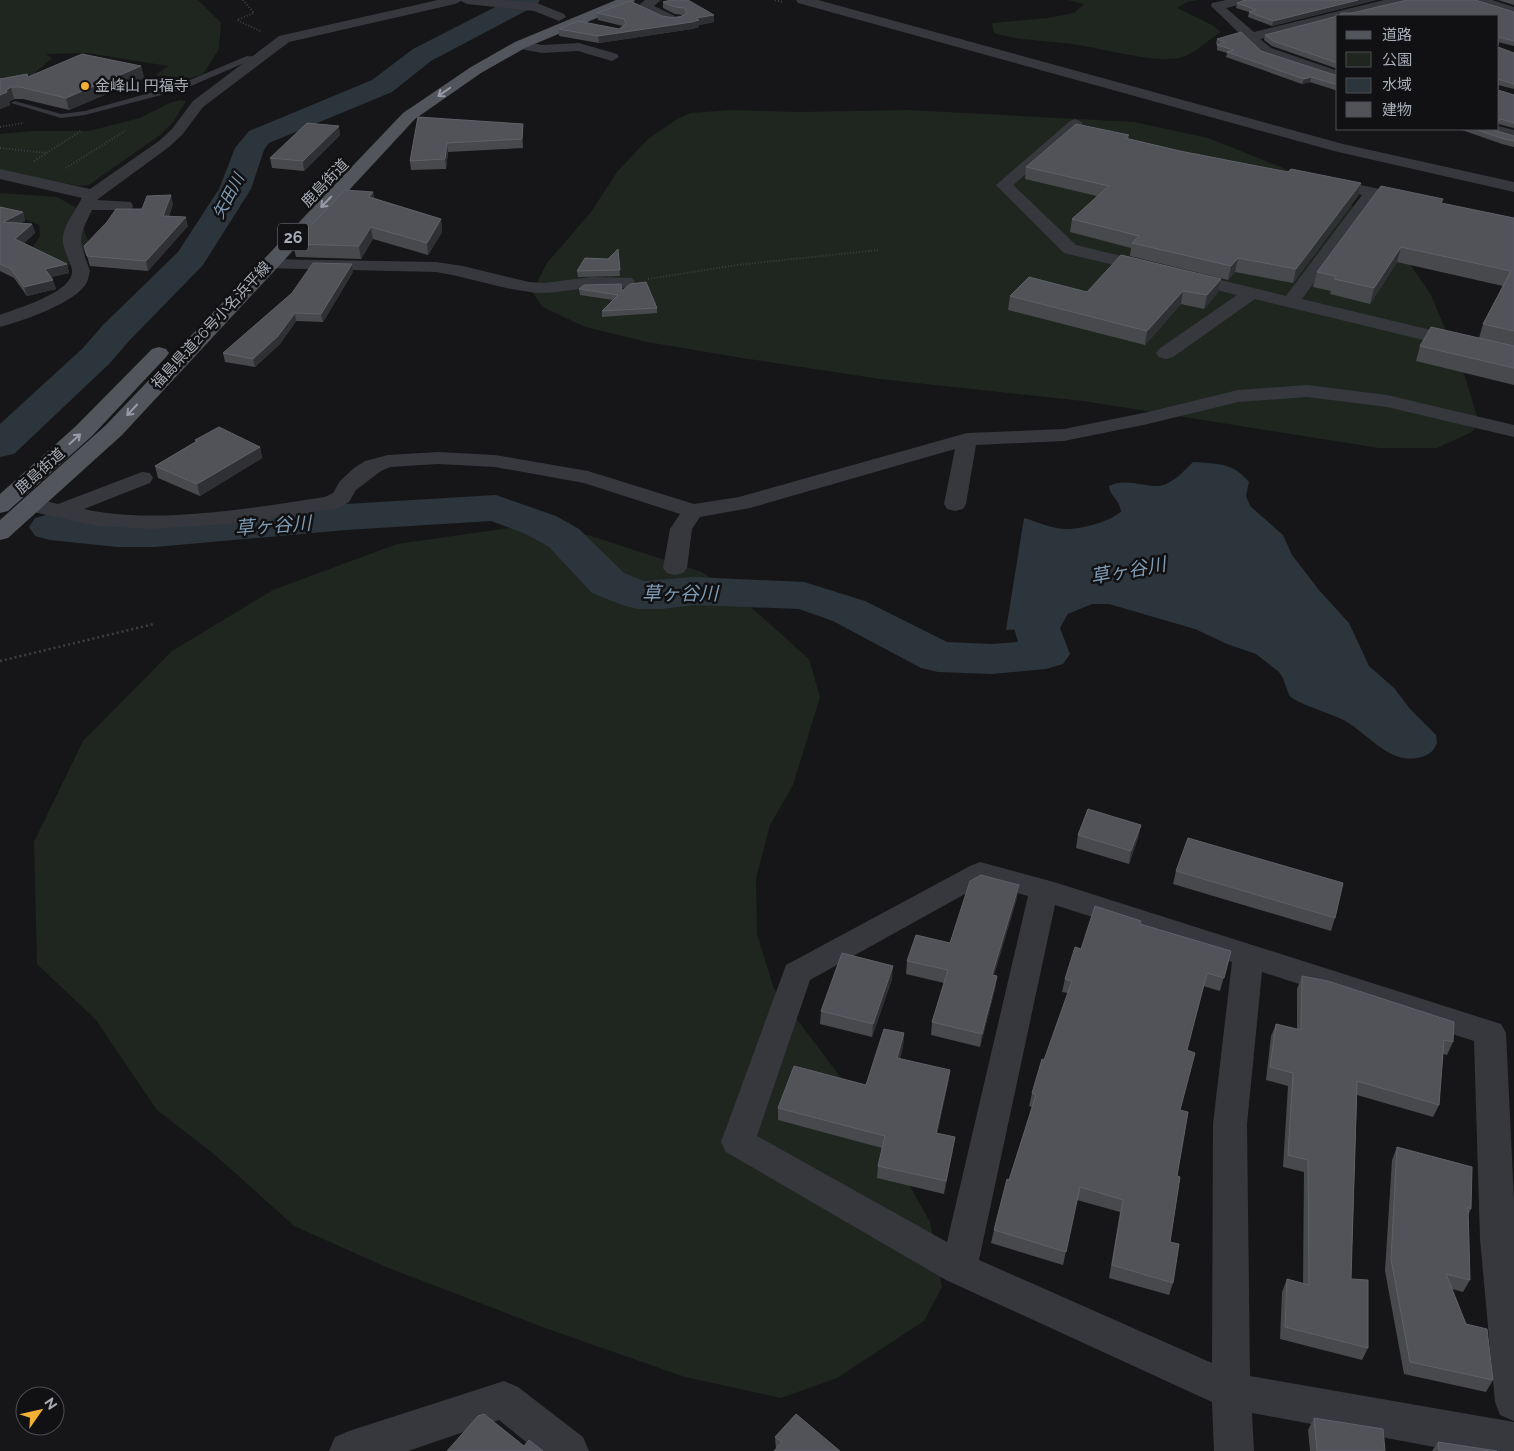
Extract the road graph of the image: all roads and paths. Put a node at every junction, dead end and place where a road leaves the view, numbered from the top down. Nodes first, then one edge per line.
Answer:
1 (243, 0) edge
2 (455, 0) edge
3 (467, 0) edge
4 (604, 0) edge
5 (628, 0) edge
6 (655, 0) edge
7 (803, 0) edge
8 (833, 0) edge
9 (1242, 0) edge
10 (1479, 0) edge
11 (1401, 7) edge
12 (1514, 11) edge
13 (1339, 15) edge
14 (1336, 16) edge
15 (567, 19) junction
16 (679, 20) edge
17 (1312, 22) junction
18 (600, 27) edge
19 (1336, 31) edge
20 (1251, 37) junction
21 (284, 39) junction
22 (520, 45) junction
23 (612, 57) dead end
24 (259, 59) junction
25 (1336, 75) edge
26 (15, 103) edge
27 (1078, 129) edge
28 (83, 130) dead end
29 (125, 130) dead end
30 (1496, 130) edge
31 (1514, 135) edge
32 (0, 148) edge
33 (47, 153) junction
34 (5, 175) edge
35 (1307, 179) edge
36 (1514, 179) edge
37 (43, 183) junction
38 (1514, 188) edge
39 (1372, 192) junction
40 (89, 200) junction
41 (1420, 202) edge
42 (125, 206) dead end
43 (878, 250) dead end
44 (258, 262) junction
45 (626, 282) joint
46 (1252, 292) junction
47 (1291, 302) junction
48 (0, 321) edge
49 (174, 338) dead end
50 (1166, 353) dead end
51 (1514, 356) edge
52 (1514, 431) edge
53 (967, 439) junction
54 (142, 478) dead end
55 (955, 504) dead end
56 (32, 505) junction
57 (0, 506) edge
58 (60, 511) junction
59 (693, 511) junction
60 (0, 534) edge
61 (675, 568) dead end
62 (154, 624) dead end
63 (0, 661) edge
64 (1044, 890) junction
65 (1248, 955) junction
66 (959, 1268) junction
67 (1230, 1391) junction
68 (1514, 1402) edge
69 (1514, 1442) edge
70 (349, 1451) edge
71 (569, 1451) edge
72 (1234, 1451) edge

1 - 21 path
2 - 21 street
3 - 15 street
4 - 15 main road, 鹿島街道 / 26
5 - 15 main road, 福島県道26号小名浜平線 / 26
6 - 16 street
7 - 38 street
8 - 36 street
9 - 20 street
10 - 12 street
11 - 13 street
14 - 17 street
15 - 18 street
15 - 22 main road, 福島県道26号小名浜平線 / 26
15 - 44 main road, 鹿島街道 / 26
17 - 19 street
17 - 20 street
20 - 25 street
21 - 24 street
22 - 23 street
22 -> 44 main road, 福島県道26号小名浜平線 / 26
24 - 26 lane
24 - 40 street
27 - 46 street
28 - 33 path
29 - 37 path
30 - 31 street
32 - 33 path
33 - 34 path
34 - 37 street
35 - 39 street
37 - 40 street
39 - 41 street
39 - 47 street
40 - 42 street
40 - 48 street
43 - 45 path
44 - 45 street
44 -> 56 main road, 福島県道26号小名浜平線 / 26
46 - 47 street
46 - 50 street
47 - 51 street
57 -> 49 main road, 鹿島街道
52 - 53 street
53 - 55 street
53 - 59 street
54 - 58 street
56 - 58 street
56 - 60 main road, 福島県道26号小名浜平線 / 26
58 - 59 street
59 - 61 street
62 - 63 path
64 - 65 street
64 - 66 street
64 - 66 street
65 - 67 street
65 - 68 street
66 - 67 street
67 - 69 street
67 - 72 street
70 - 71 street

